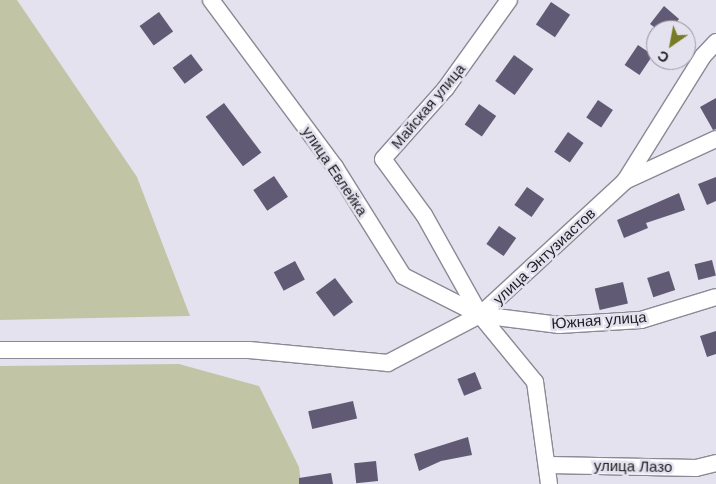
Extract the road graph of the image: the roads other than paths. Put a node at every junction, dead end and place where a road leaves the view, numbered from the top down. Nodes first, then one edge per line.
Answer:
1 (211, 0) edge
2 (510, 0) edge
3 (716, 42) edge
4 (716, 139) edge
5 (625, 181) junction
6 (716, 297) edge
7 (480, 315) junction
8 (0, 350) edge
9 (716, 463) edge
10 (549, 465) junction
11 (549, 484) edge

1 - 7 street, улица Евлейка
2 - 7 street, Майская улица
3 - 5 street, улица Энтузиастов
4 - 5 street
5 - 7 street, улица Энтузиастов
6 - 7 street, Южная улица
7 - 8 street
7 - 10 street, улица Энтузиастов
9 - 10 street, улица Лазо
10 - 11 street, улица Энтузиастов

